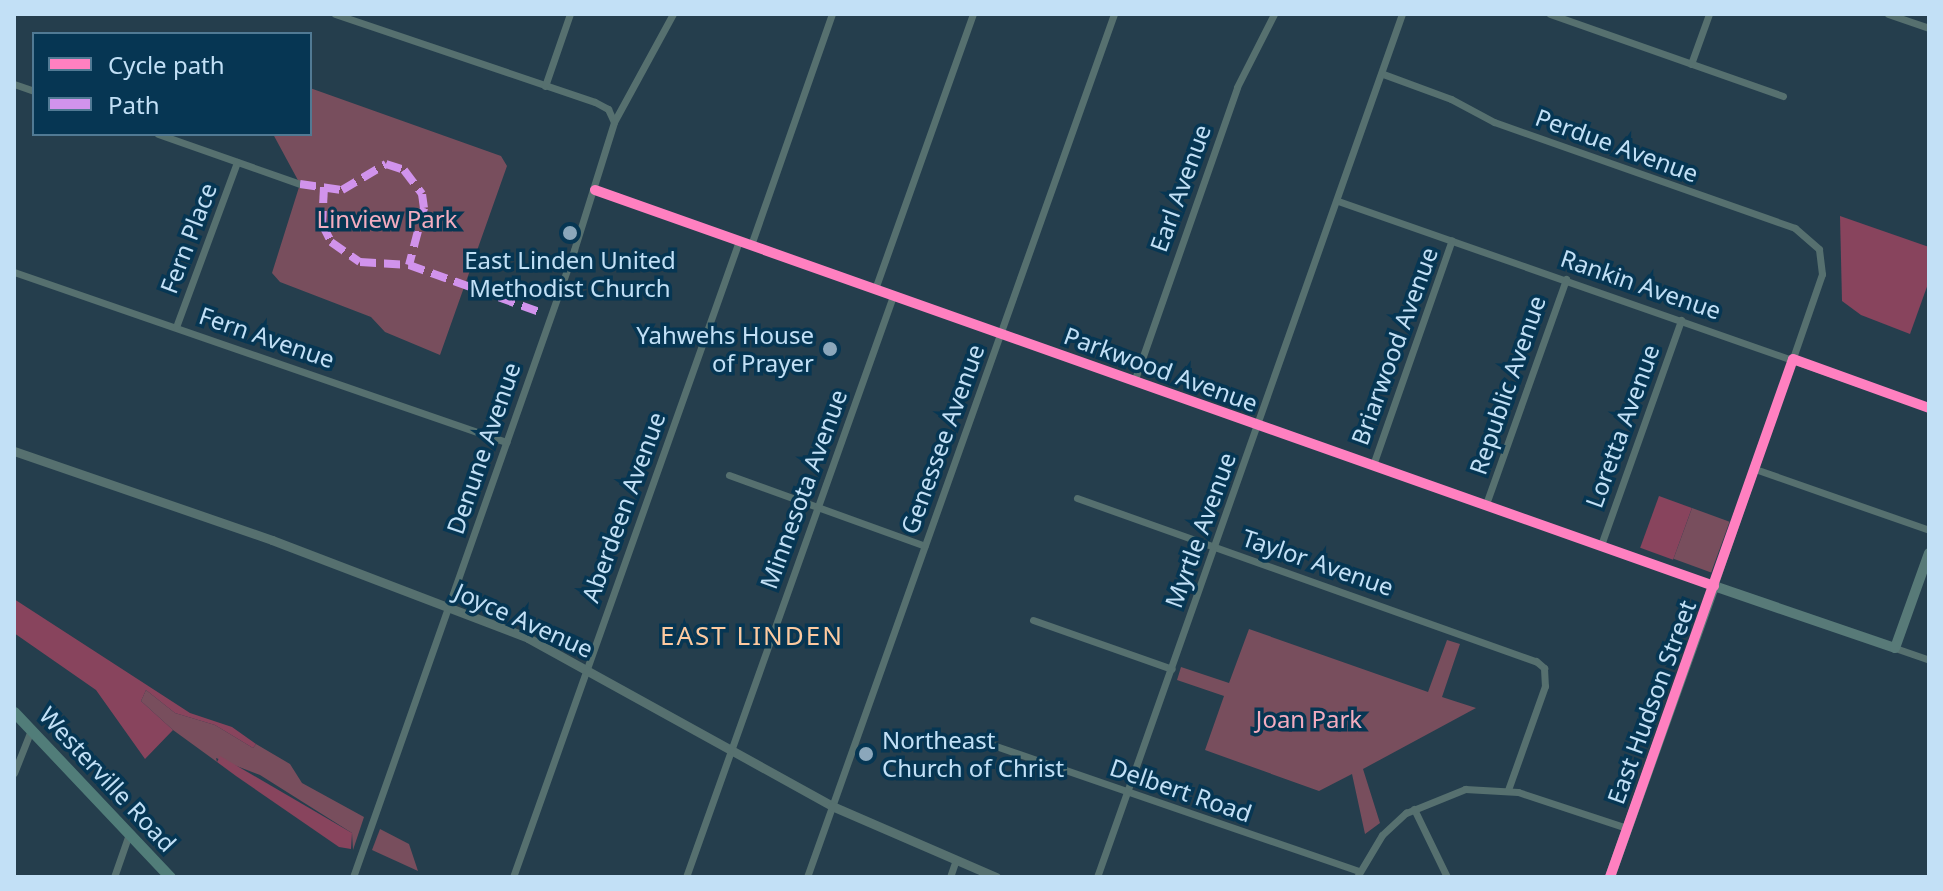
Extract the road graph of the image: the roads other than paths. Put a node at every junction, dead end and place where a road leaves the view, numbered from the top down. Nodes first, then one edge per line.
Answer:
1 (335, 14) edge
2 (570, 14) edge
3 (673, 14) edge
4 (832, 14) edge
5 (973, 14) edge
6 (1114, 14) edge
7 (1274, 14) edge
8 (1402, 14) edge
9 (1550, 14) edge
10 (1709, 14) edge
11 (1888, 14) edge
12 (1929, 28) edge
13 (1691, 64) junction
14 (1383, 74) junction
15 (545, 86) junction
16 (1783, 96) dead end
17 (614, 122) junction
18 (164, 136) edge
19 (237, 162) junction
20 (300, 184) dead end
21 (595, 190) junction
22 (1338, 201) junction
23 (1452, 240) junction
24 (739, 241) junction
25 (751, 245) junction
26 (1822, 266) joint
27 (14, 272) edge
28 (1566, 279) junction
29 (875, 289) junction
30 (893, 296) junction
31 (1681, 320) junction
32 (176, 327) junction
33 (1001, 334) junction
34 (1793, 359) junction
35 (1135, 379) junction
36 (1929, 408) edge
37 (1259, 425) junction
38 (506, 442) junction
39 (14, 451) edge
40 (1373, 465) junction
41 (1755, 469) junction
42 (729, 475) dead end
43 (1077, 498) dead end
44 (1486, 504) junction
45 (818, 507) junction
46 (1929, 530) edge
47 (1601, 545) junction
48 (925, 546) junction
49 (1215, 547) junction
50 (1929, 553) edge
51 (1714, 586) junction
52 (448, 607) junction
53 (1033, 620) dead end
54 (1895, 648) junction
55 (1929, 660) edge
56 (1172, 669) junction
57 (588, 670) junction
58 (14, 712) edge
59 (31, 730) junction
60 (990, 744) dead end
61 (731, 750) junction
62 (14, 773) edge
63 (1508, 790) junction
64 (1128, 792) junction
65 (832, 806) junction
66 (1414, 809) junction
67 (1627, 828) junction
68 (129, 833) junction
69 (956, 860) junction
70 (1358, 874) edge
71 (114, 877) edge
72 (170, 877) edge
73 (353, 877) edge
74 (513, 877) edge
75 (686, 877) edge
76 (807, 877) edge
77 (950, 877) edge
78 (996, 877) edge
79 (1097, 877) edge
80 (1447, 877) edge
81 (1610, 877) edge

1 - 15 street
2 - 15 street
3 - 17 street, Denune Avenue
4 - 25 street
5 - 29 street
6 - 33 street, Genessee Avenue
7 - 35 street, Earl Avenue
8 - 14 street, Myrtle Avenue
9 - 13 street
10 - 13 street
11 - 12 street
13 - 16 street
14 - 22 street, Myrtle Avenue
14 - 26 street, Perdue Avenue
15 - 17 street
17 - 21 street, Denune Avenue
18 - 19 street
19 - 20 street
19 - 32 street, Fern Place
21 - 24 street, Parkwood Avenue
21 - 38 street, Denune Avenue
22 - 23 street, Rankin Avenue
22 - 37 street, Myrtle Avenue
23 - 28 street, Rankin Avenue
23 - 40 street, Briarwood Avenue
24 - 25 street, Parkwood Avenue
24 - 57 street, Aberdeen Avenue
25 - 29 street, Parkwood Avenue
26 - 34 street, East Hudson Street
27 - 32 street, Fern Avenue
28 - 31 street, Rankin Avenue
28 - 44 street, Republic Avenue
29 - 30 street, Parkwood Avenue
30 - 33 street, Parkwood Avenue
30 - 45 street, Minnesota Avenue
31 - 34 street, Rankin Avenue
31 - 47 street, Loretta Avenue
32 - 38 street, Fern Avenue
33 - 35 street, Parkwood Avenue
33 - 48 street, Genessee Avenue
34 - 36 street, Rankin Avenue
34 - 41 street, East Hudson Street
35 - 37 street, Parkwood Avenue
37 - 40 street, Parkwood Avenue
37 - 49 street, Myrtle Avenue
38 - 52 street, Denune Avenue
39 - 52 street, Joyce Avenue
40 - 44 street, Parkwood Avenue
41 - 46 street
41 - 51 street, East Hudson Street
42 - 45 street
43 - 49 street, Taylor Avenue
44 - 47 street, Parkwood Avenue
45 - 48 street
45 - 61 street, Minnesota Avenue
47 - 51 street, Parkwood Avenue
48 - 65 street, Genessee Avenue
49 - 56 street, Myrtle Avenue
49 - 63 street, Taylor Avenue
50 - 54 main road
51 - 54 main road, Parkwood Avenue
51 - 67 main road, East Hudson Street
52 - 57 street, Joyce Avenue
52 - 73 street, Denune Avenue
53 - 56 street
54 - 55 street, Parkwood Avenue
56 - 64 street, Myrtle Avenue
57 - 61 street, Joyce Avenue
57 - 74 street, Aberdeen Avenue
58 - 59 main road, Westerville Road
59 - 62 street
59 - 68 main road, Westerville Road
60 - 64 street, Delbert Road
61 - 65 street, Joyce Avenue
61 - 75 street, Minnesota Avenue
63 - 66 street
63 - 67 street
64 - 70 street, Delbert Road
64 - 79 street, Myrtle Avenue
65 - 69 street, Joyce Avenue
65 - 76 street, Genessee Avenue
66 - 70 street
66 - 80 street
67 - 81 main road, East Hudson Street
68 - 71 street
68 - 72 main road, Westerville Road
69 - 77 street
69 - 78 street, Joyce Avenue

